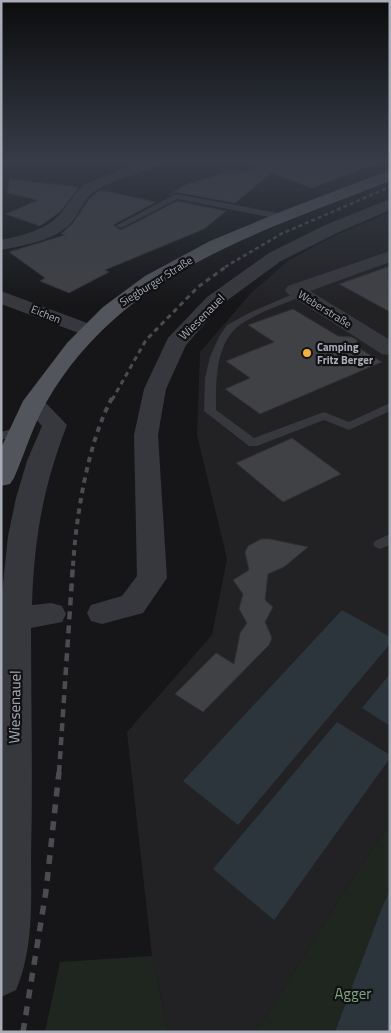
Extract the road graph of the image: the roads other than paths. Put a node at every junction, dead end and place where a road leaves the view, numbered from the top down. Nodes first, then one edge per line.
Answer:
1 (72, 209) edge
2 (151, 209) edge
3 (244, 209) edge
4 (304, 209) edge
5 (377, 209) edge
6 (284, 217) junction
7 (119, 226) dead end
8 (1, 245) edge
9 (390, 256) edge
10 (300, 294) junction
11 (1, 297) edge
12 (90, 331) junction
13 (390, 349) edge
14 (34, 404) junction
15 (390, 406) edge
16 (22, 430) junction
17 (1, 436) edge
18 (1, 478) edge
19 (102, 613) dead end
20 (51, 614) dead end
21 (16, 618) junction
22 (1, 975) edge

1 - 8 street
2 - 7 lane
3 - 6 lane
4 - 6 main road, Siegburger Straße
5 - 19 street, Wiesenauel
6 - 12 main road, Siegburger Straße
9 - 10 street, Weberstraße
10 - 13 street, Weberstraße
10 - 15 lane
11 - 12 street, Eichen
12 - 14 main road, Siegburger Straße
14 - 16 main road, Siegburger Straße
14 - 21 street, Wiesenauel
16 - 17 lane
16 - 18 main road, Siegburger Straße
20 - 21 street
21 - 22 street, Wiesenauel

